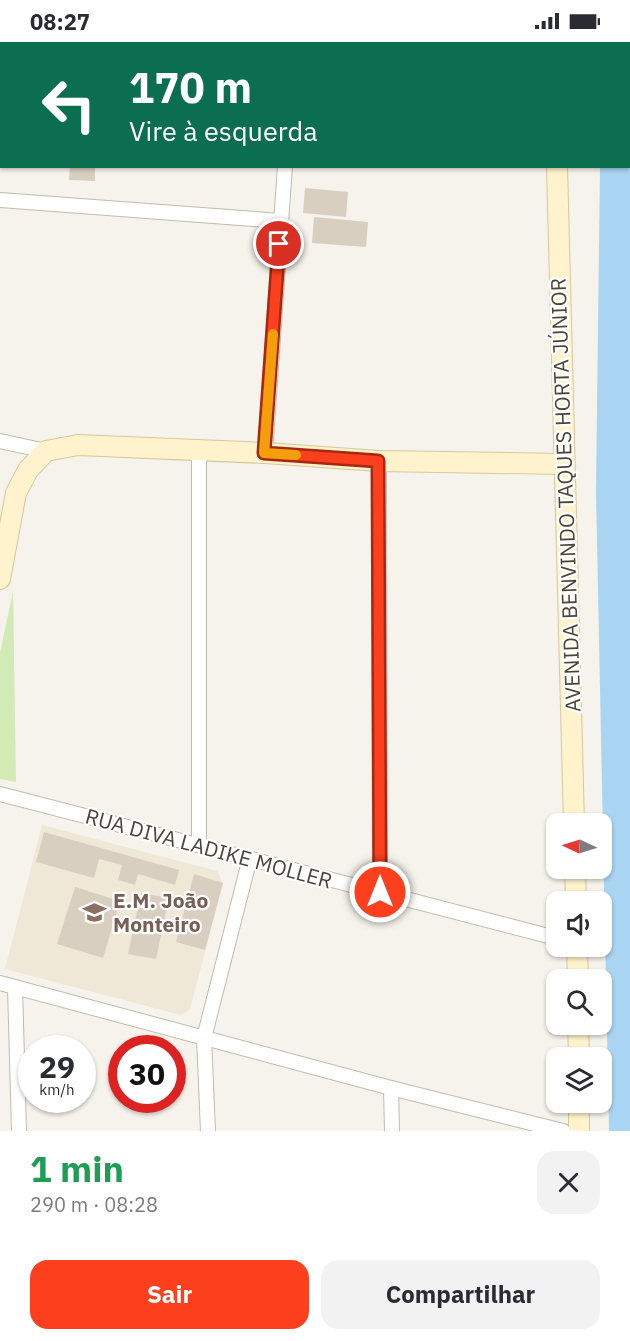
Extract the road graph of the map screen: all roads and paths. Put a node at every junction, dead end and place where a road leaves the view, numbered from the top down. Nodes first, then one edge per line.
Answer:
1 (285, 168) edge
2 (556, 168) edge
3 (0, 200) edge
4 (281, 221) junction
5 (0, 441) edge
6 (199, 450) junction
7 (46, 451) junction
8 (264, 453) junction
9 (378, 461) junction
10 (564, 464) junction
11 (0, 579) edge
12 (0, 794) edge
13 (574, 813) edge
14 (199, 845) junction
15 (250, 858) junction
16 (380, 892) junction
17 (546, 935) edge
18 (0, 983) edge
19 (15, 987) junction
20 (204, 1038) junction
21 (391, 1088) junction
22 (579, 1113) edge
23 (19, 1131) edge
24 (208, 1131) edge
25 (392, 1131) edge
26 (563, 1131) edge
27 (579, 1131) edge

1 - 4 street
2 - 10 main road, AVENIDA BENVINDO TAQUES HORTA JÚNIOR
3 - 4 street
4 - 8 street
5 - 7 street
6 - 7 main road
6 - 8 main road
6 - 14 street
7 - 11 main road
8 - 9 main road
9 - 10 main road
9 - 16 street
10 - 13 main road, AVENIDA BENVINDO TAQUES HORTA JÚNIOR
12 - 14 street, RUA DIVA LADIKE MOLLER
14 - 15 street, RUA DIVA LADIKE MOLLER
15 - 16 street, RUA DIVA LADIKE MOLLER
15 - 20 street
16 - 17 street, RUA DIVA LADIKE MOLLER
18 - 19 street
19 - 20 street
19 - 23 street
20 - 21 street
20 - 24 street
21 - 25 street
21 - 26 street
22 - 27 main road

